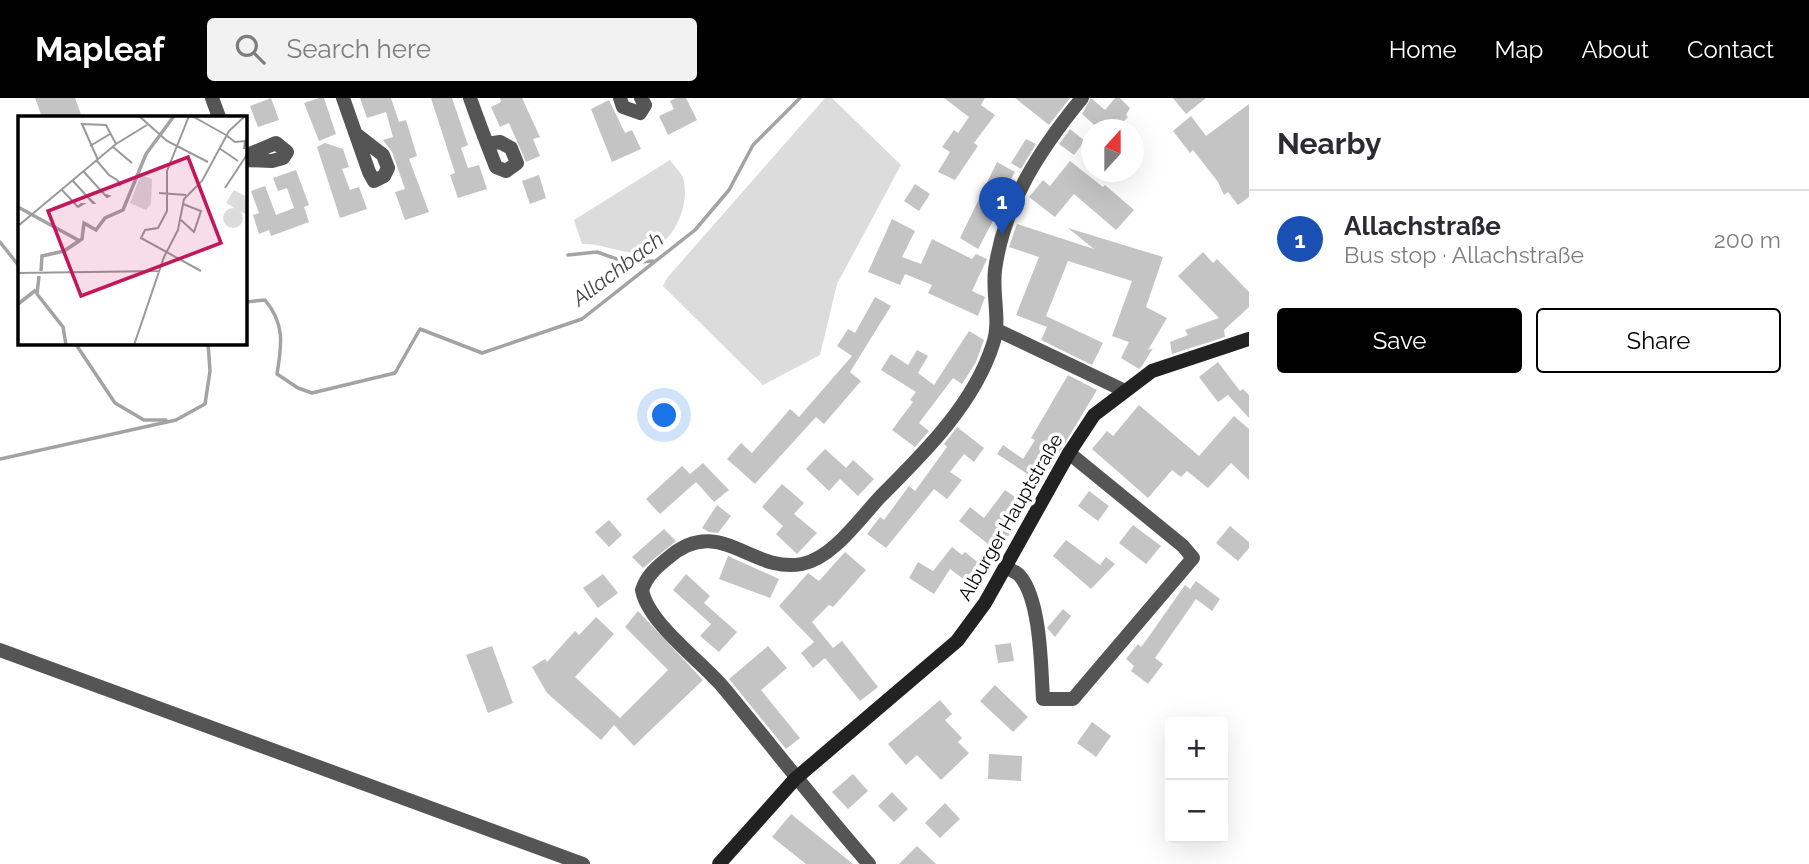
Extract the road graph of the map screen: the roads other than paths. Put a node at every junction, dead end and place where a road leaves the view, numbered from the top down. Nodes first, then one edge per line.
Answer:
1 (212, 98) edge
2 (343, 98) edge
3 (470, 98) edge
4 (620, 98) edge
5 (640, 98) edge
6 (1082, 98) edge
7 (219, 116) edge
8 (356, 134) dead end
9 (487, 144) dead end
10 (996, 330) junction
11 (1249, 340) edge
12 (1124, 390) junction
13 (1069, 453) junction
14 (1006, 567) junction
15 (0, 650) edge
16 (795, 779) junction
17 (583, 864) edge
18 (719, 864) edge
19 (869, 864) edge

1 - 7 street
2 - 8 street
3 - 9 street
4 - 5 street
6 - 10 street
10 - 12 street
10 - 16 street
11 - 12 street, Alburger Hauptstraße
12 - 13 street, Alburger Hauptstraße
13 - 14 street, Alburger Hauptstraße
13 - 14 street
14 - 16 street, Alburger Hauptstraße
15 - 17 street
16 - 18 street, Alburger Hauptstraße
16 - 19 street

